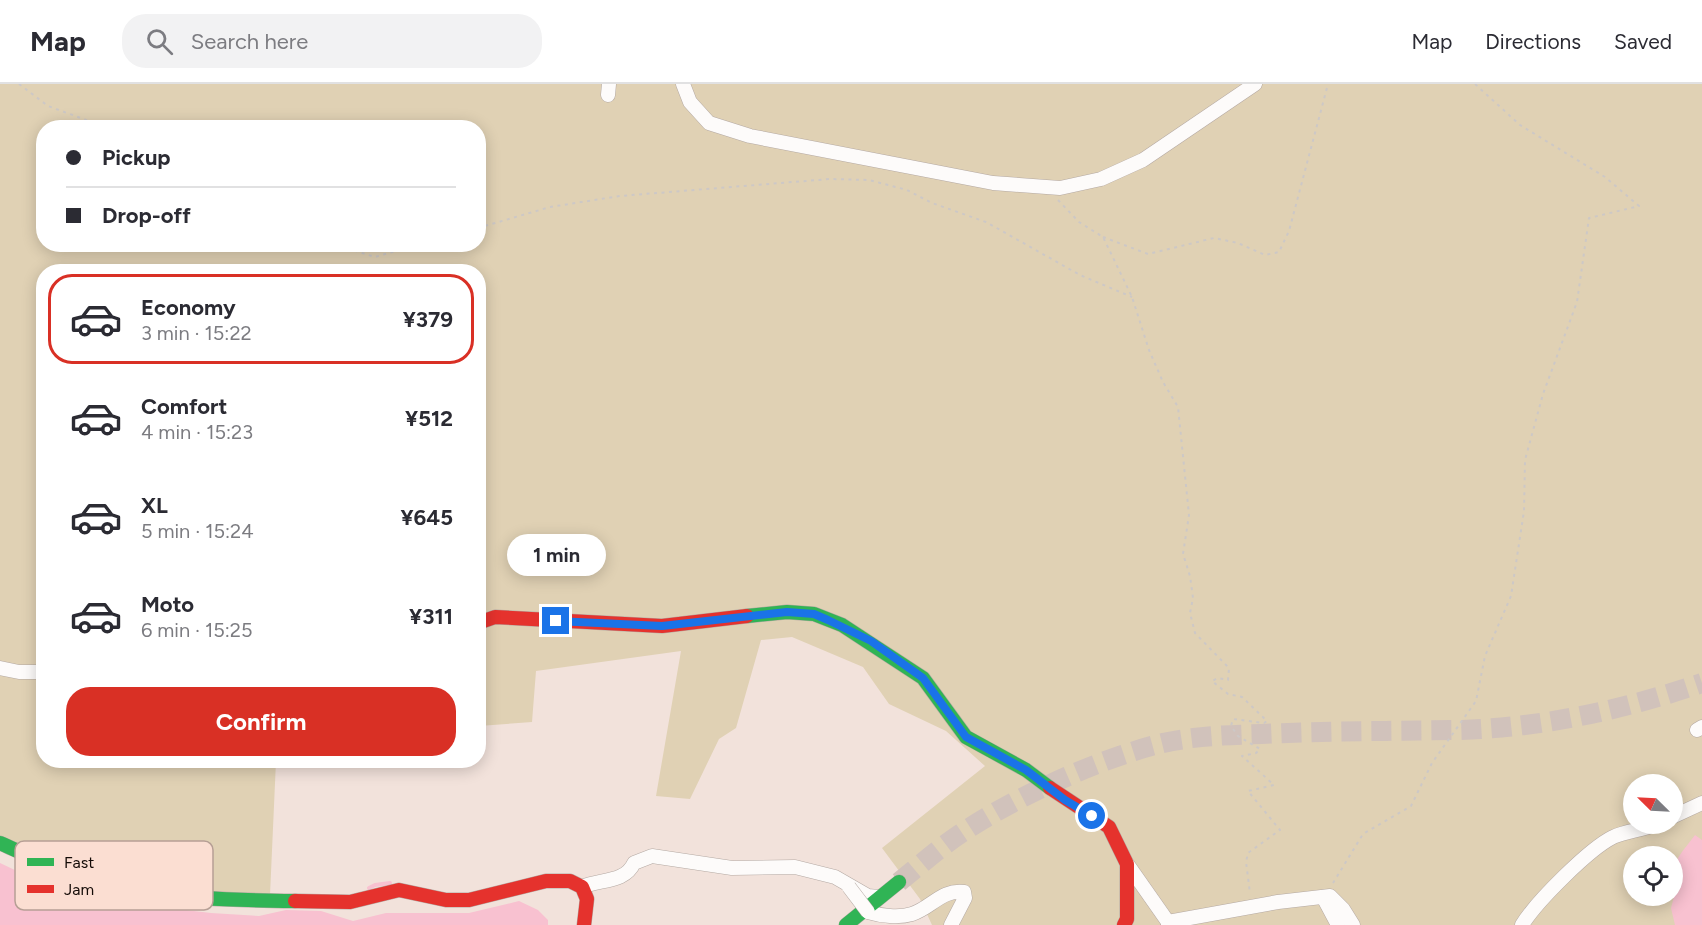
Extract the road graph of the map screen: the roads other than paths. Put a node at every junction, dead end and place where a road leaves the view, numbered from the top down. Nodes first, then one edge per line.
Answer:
1 (683, 84) edge
2 (1255, 84) edge
3 (486, 620) edge
4 (0, 668) edge
5 (36, 671) edge
6 (1702, 803) edge
7 (1683, 812) edge
8 (1627, 834) edge
9 (0, 843) edge
10 (15, 850) edge
11 (1127, 864) junction
12 (899, 882) tunnel mouth
13 (582, 887) junction
14 (849, 887) junction
15 (879, 897) junction
16 (1323, 897) junction
17 (213, 899) edge
18 (1168, 924) edge
19 (584, 925) edge
20 (846, 925) edge
21 (951, 925) edge
22 (1124, 925) edge
23 (1338, 925) edge
24 (1353, 925) edge
25 (1522, 925) edge

1 - 2 street
3 - 11 street
4 - 5 street
6 - 7 street
8 - 25 street
9 - 10 street
11 - 18 street
11 - 22 street
12 - 15 street
13 - 14 street
13 - 17 street
13 - 19 street
14 - 15 street
14 - 21 street, bridge
15 - 20 street
16 - 18 street
16 - 23 street
16 - 24 street

